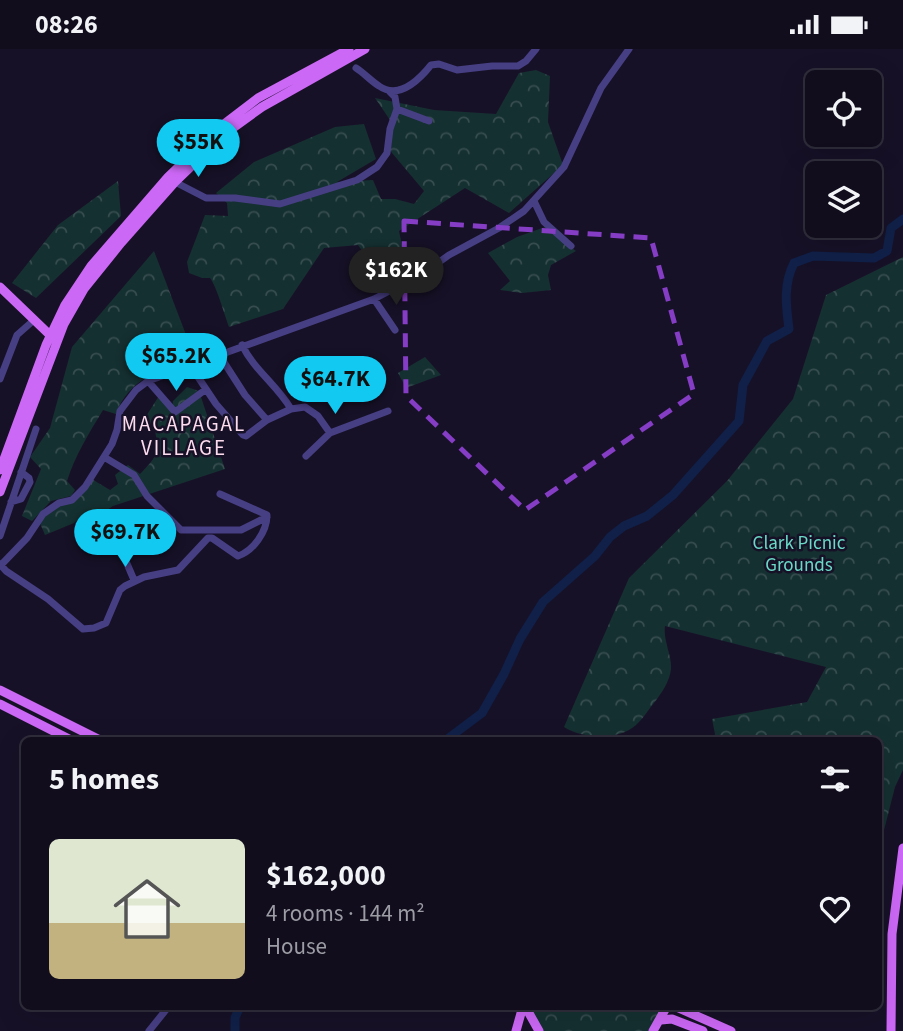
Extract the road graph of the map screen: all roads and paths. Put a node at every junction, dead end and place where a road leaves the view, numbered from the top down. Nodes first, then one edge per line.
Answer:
1 (348, 49) edge
2 (365, 49) edge
3 (536, 49) edge
4 (629, 49) edge
5 (356, 68) dead end
6 (390, 92) junction
7 (397, 109) junction
8 (429, 121) dead end
9 (174, 182) junction
10 (534, 201) junction
11 (571, 246) dead end
12 (407, 251) dead end
13 (415, 278) junction
14 (0, 287) edge
15 (374, 299) junction
16 (34, 320) junction
17 (395, 330) dead end
18 (53, 338) junction
19 (242, 345) junction
20 (11, 348) junction
21 (218, 353) junction
22 (0, 360) edge
23 (190, 365) junction
24 (0, 379) edge
25 (148, 381) junction
26 (205, 390) junction
27 (291, 409) junction
28 (388, 411) dead end
29 (267, 420) junction
30 (36, 429) dead end
31 (330, 433) junction
32 (306, 456) dead end
33 (104, 457) junction
34 (0, 470) edge
35 (0, 492) edge
36 (220, 494) dead end
37 (267, 517) junction
38 (0, 536) edge
39 (125, 559) dead end
40 (0, 565) edge
41 (134, 580) junction
42 (0, 690) edge
43 (0, 704) edge
44 (76, 729) junction
45 (64, 737) edge
46 (72, 737) edge
47 (93, 737) edge
48 (903, 848) edge
49 (166, 1010) edge
50 (523, 1010) edge
51 (526, 1010) edge
52 (665, 1010) edge
53 (683, 1010) edge
54 (661, 1020) junction
55 (149, 1031) edge
56 (516, 1031) edge
57 (539, 1031) edge
58 (653, 1031) edge
59 (703, 1031) edge
60 (731, 1031) edge
61 (891, 1031) edge

1 - 18 main road
2 - 9 main road
3 - 6 street
4 - 10 street
5 - 6 street
6 - 7 street
7 - 8 street
7 - 9 street
9 - 18 main road
10 - 11 street
10 - 13 street
12 - 13 street
13 - 15 street
14 - 16 main road
15 - 17 street
15 - 19 street
16 - 18 main road
16 - 20 street
18 - 34 main road
18 - 35 main road
19 - 21 street
19 - 27 street
20 - 22 street
20 - 24 street
21 - 23 street
21 - 29 street
23 - 25 street
23 - 26 street
25 - 26 street
25 - 33 street
26 - 29 street
27 - 29 street
27 - 31 street
28 - 31 street
30 - 38 street
31 - 32 street
33 - 37 street
33 - 40 street
36 - 37 street
37 - 41 street
39 - 41 street
40 - 41 street
42 - 44 main road
43 - 45 main road
44 - 46 main road
44 - 47 main road
48 - 61 main road
49 - 55 street
50 - 56 main road
51 - 57 main road
52 - 54 main road
53 - 60 main road
54 - 58 main road
54 - 59 main road

